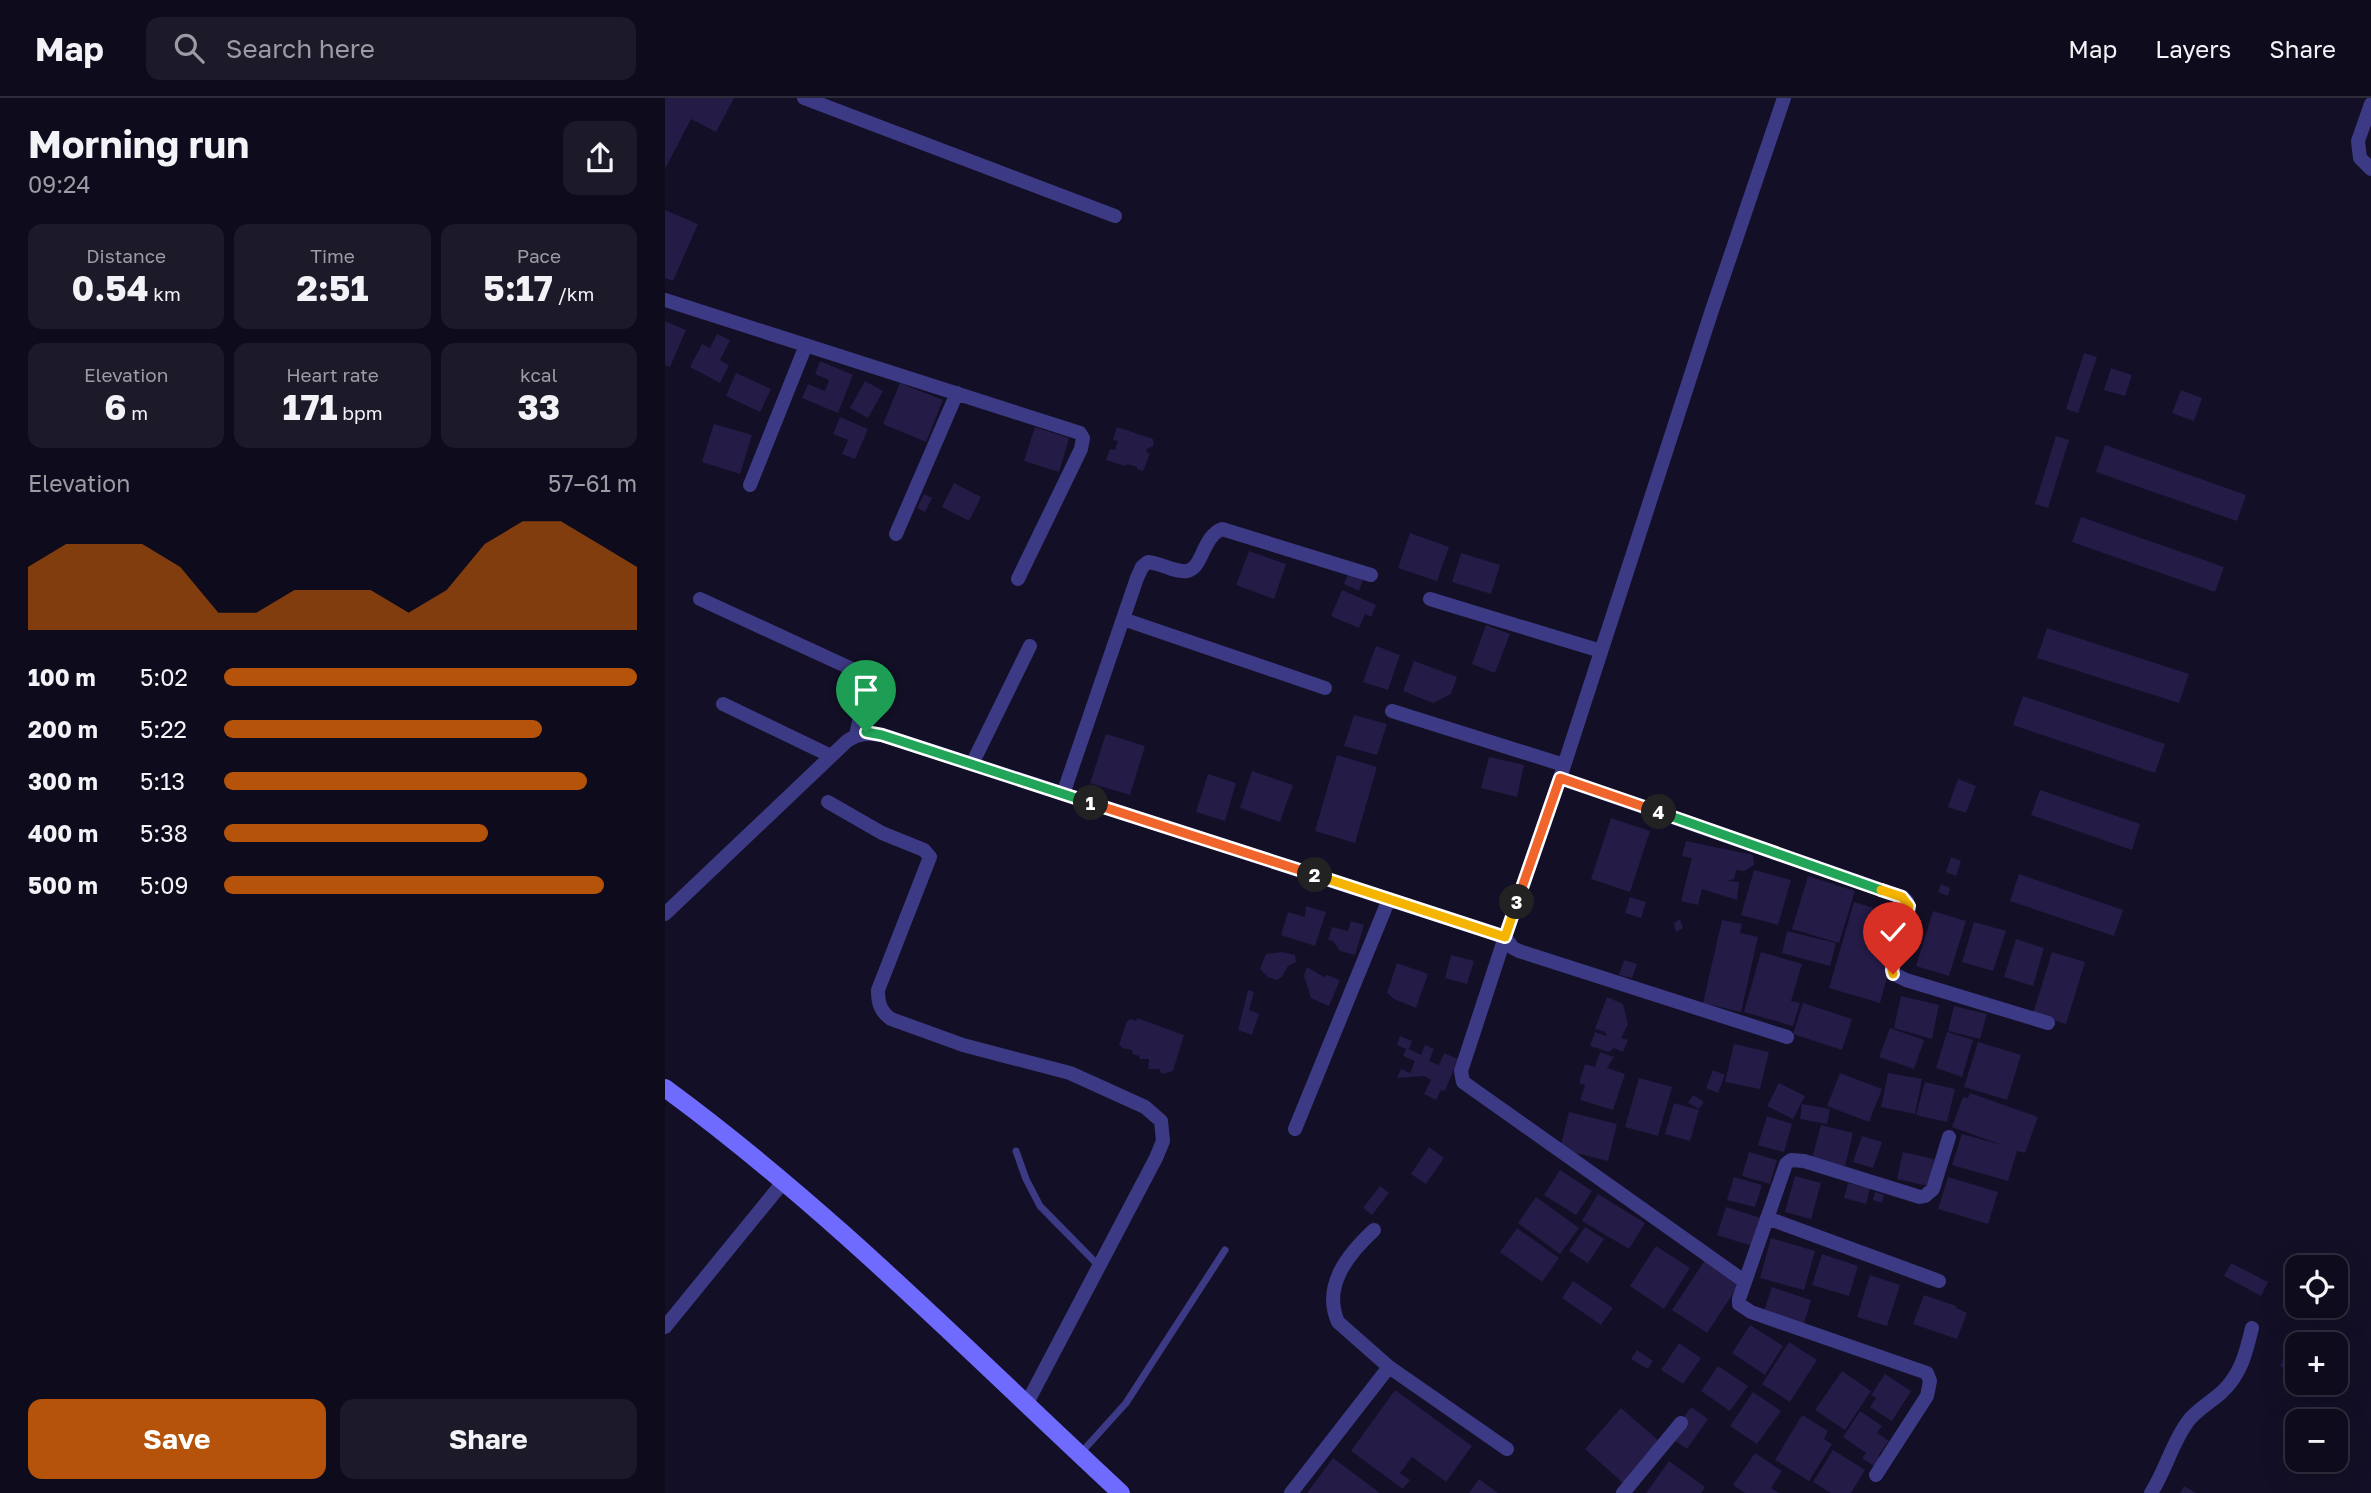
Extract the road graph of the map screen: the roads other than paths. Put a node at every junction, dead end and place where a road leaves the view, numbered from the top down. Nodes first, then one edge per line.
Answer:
1 (804, 98) edge
2 (1784, 98) edge
3 (2371, 104) edge
4 (2371, 169) edge
5 (1115, 216) dead end
6 (665, 300) edge
7 (806, 345) junction
8 (957, 393) junction
9 (750, 485) dead end
10 (896, 534) dead end
11 (1371, 575) dead end
12 (1018, 579) dead end
13 (700, 599) dead end
14 (1430, 599) dead end
15 (1123, 619) junction
16 (1030, 646) dead end
17 (1601, 651) junction
18 (1325, 688) dead end
19 (723, 704) dead end
20 (1392, 711) dead end
21 (856, 735) junction
22 (831, 756) junction
23 (972, 764) junction
24 (1562, 771) junction
25 (1063, 794) junction
26 (828, 802) dead end
27 (1389, 899) junction
28 (665, 914) edge
29 (1505, 937) junction
30 (2048, 1023) dead end
31 (1787, 1037) dead end
32 (665, 1088) edge
33 (1295, 1129) dead end
34 (1949, 1137) dead end
35 (1016, 1152) dead end
36 (784, 1181) junction
37 (1767, 1217) junction
38 (1374, 1230) dead end
39 (1225, 1250) dead end
40 (1100, 1266) junction
41 (1744, 1281) junction
42 (1939, 1281) dead end
43 (665, 1327) edge
44 (2252, 1328) dead end
45 (1389, 1367) junction
46 (1027, 1404) junction
47 (1681, 1423) dead end
48 (1507, 1449) dead end
49 (1080, 1454) junction
50 (1877, 1475) dead end
51 (1111, 1489) edge
52 (1291, 1493) edge
53 (1623, 1493) edge
54 (2151, 1493) edge

1 - 5 street
2 - 17 street
3 - 4 street
6 - 7 street
7 - 8 street
7 - 9 street
8 - 10 street
8 - 12 street
11 - 15 street
13 - 21 street
14 - 17 street
15 - 18 street
15 - 25 street
16 - 23 street
17 - 24 street
19 - 22 street
20 - 24 street
21 - 22 street
21 - 23 street
22 - 28 street
23 - 25 street
24 - 29 street
24 - 30 street
25 - 27 street
26 - 40 street
27 - 29 street
27 - 33 street
29 - 31 street
29 - 41 street
32 - 36 main road
34 - 37 street
35 - 40 lane
36 - 43 street
36 - 46 main road
37 - 41 street
37 - 42 street
38 - 45 street
39 - 49 lane
40 - 46 street
41 - 50 street
44 - 54 street
45 - 48 street
45 - 52 street
46 - 49 main road
47 - 53 street
49 - 51 main road

